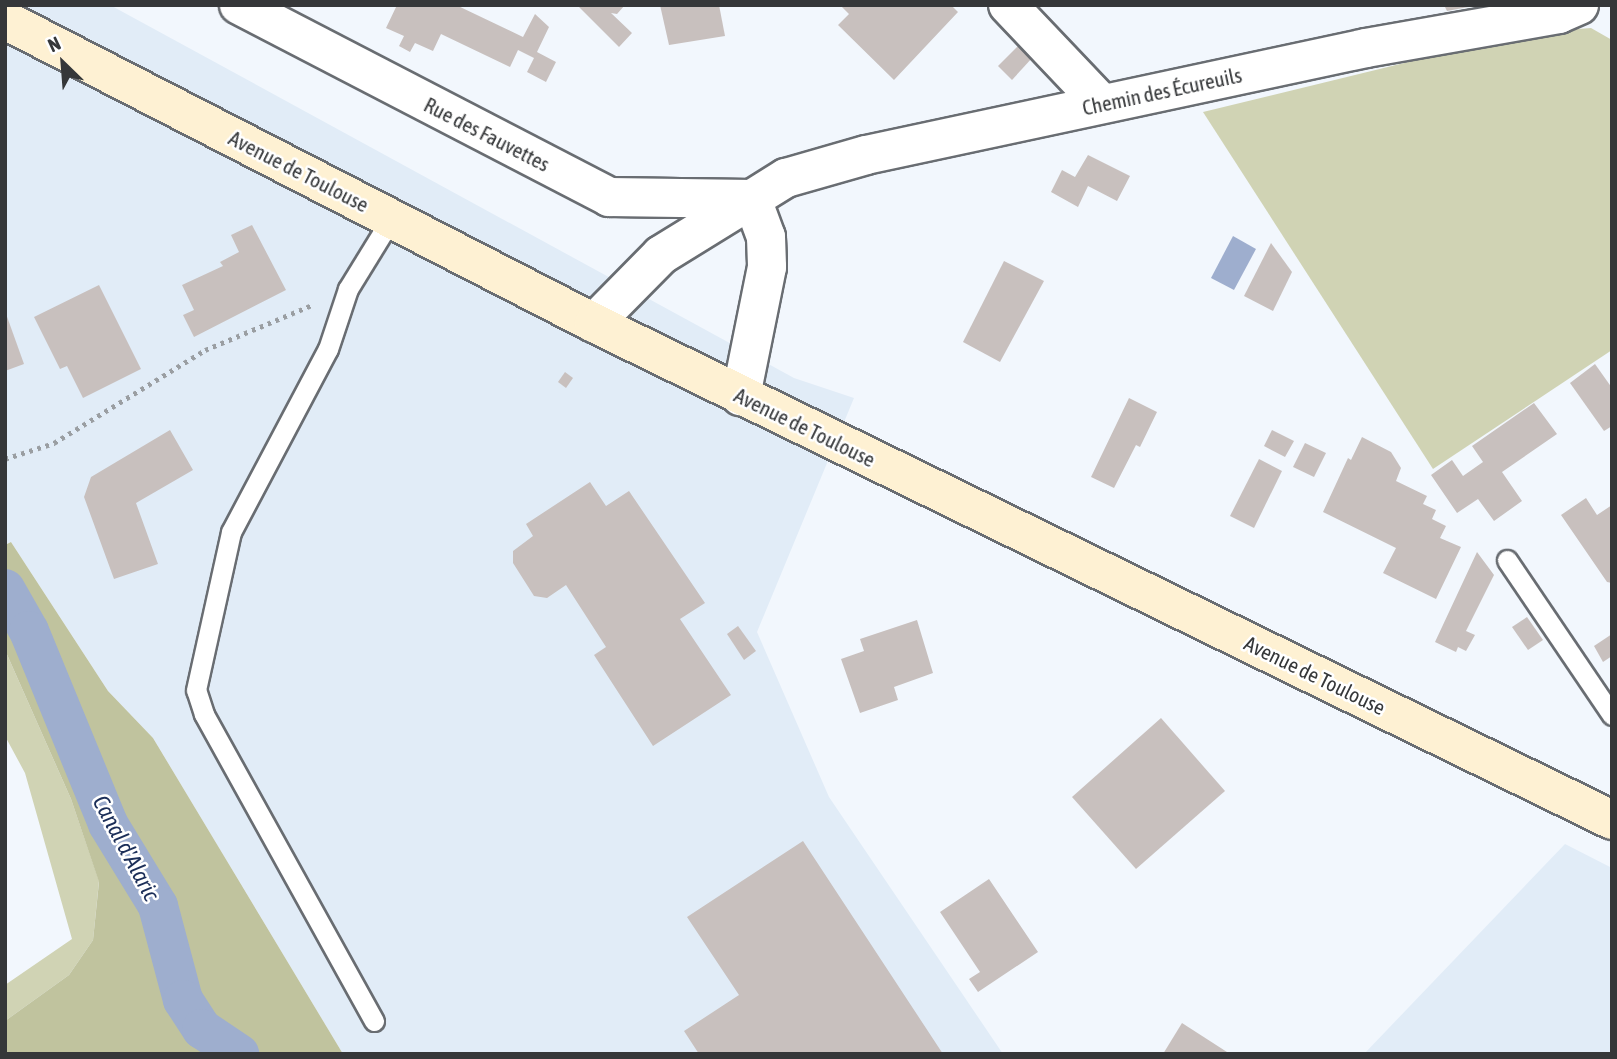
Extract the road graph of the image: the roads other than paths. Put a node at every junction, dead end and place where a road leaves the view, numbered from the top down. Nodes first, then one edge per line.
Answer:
1 (239, 5) edge
2 (1008, 5) edge
3 (1579, 5) edge
4 (5, 20) edge
5 (1101, 103) junction
6 (752, 199) junction
7 (391, 219) junction
8 (594, 323) junction
9 (741, 396) junction
10 (1507, 560) dead end
11 (1612, 715) edge
12 (1612, 820) edge
13 (374, 1021) dead end

1 - 6 street, Rue des Fauvettes
2 - 5 street
3 - 5 street, Chemin des Écureuils
4 - 7 main road, Avenue de Toulouse
5 - 6 street, Chemin des Écureuils
6 - 8 street, Chemin des Écureuils
6 - 9 street
7 - 8 main road, Avenue de Toulouse
7 - 13 lane
8 - 9 main road, Avenue de Toulouse
9 - 12 main road, Avenue de Toulouse
10 - 11 lane

